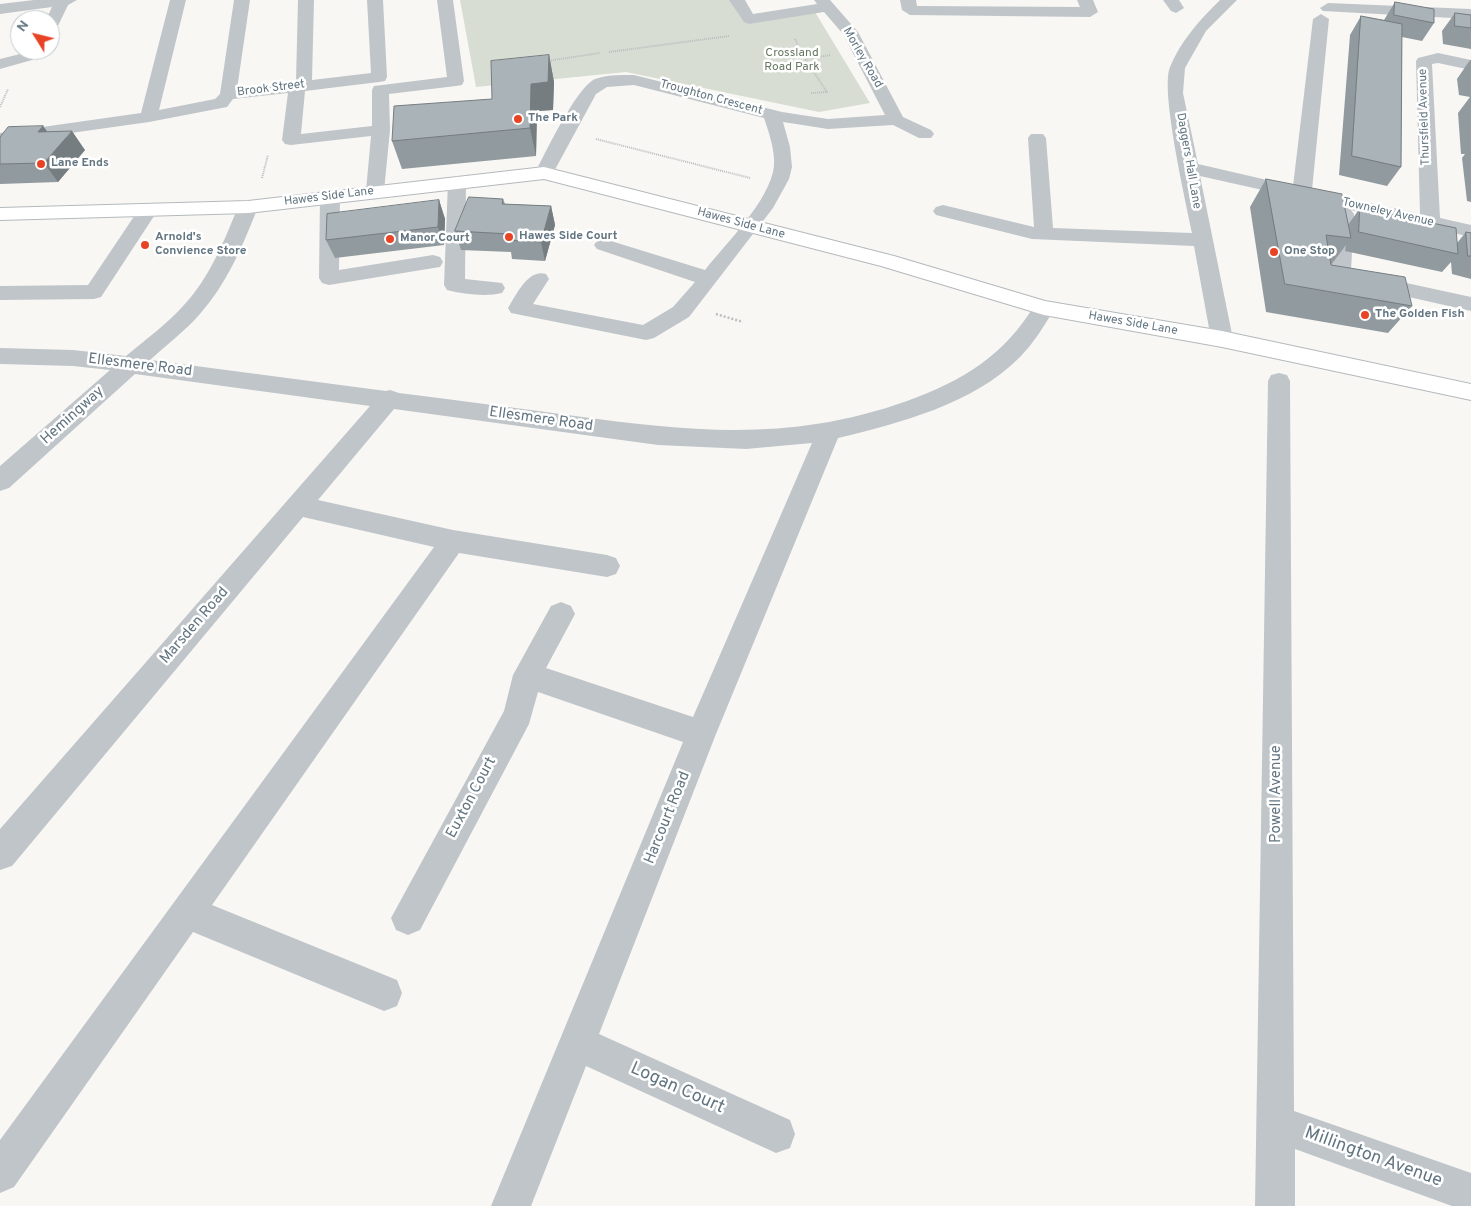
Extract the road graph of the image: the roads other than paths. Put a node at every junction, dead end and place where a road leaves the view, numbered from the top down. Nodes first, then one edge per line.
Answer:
1 (64, 0) edge
2 (178, 0) edge
3 (242, 0) edge
4 (306, 0) edge
5 (375, 0) edge
6 (445, 0) edge
7 (737, 0) edge
8 (908, 0) edge
9 (1085, 0) edge
10 (1229, 0) edge
11 (825, 4) edge
12 (0, 9) edge
13 (1471, 14) edge
14 (15, 60) edge
15 (0, 64) edge
16 (1471, 65) edge
17 (379, 84) junction
18 (301, 86) junction
19 (228, 94) junction
20 (771, 114) junction
21 (149, 117) junction
22 (400, 119) edge
23 (896, 120) junction
24 (381, 126) junction
25 (925, 134) dead end
26 (0, 138) edge
27 (1036, 138) dead end
28 (1188, 168) junction
29 (544, 173) junction
30 (457, 182) junction
31 (376, 191) junction
32 (1302, 193) junction
33 (330, 196) junction
34 (1345, 203) junction
35 (251, 207) junction
36 (148, 210) junction
37 (943, 211) dead end
38 (0, 214) edge
39 (1430, 222) junction
40 (749, 226) junction
41 (1471, 231) edge
42 (1044, 234) junction
43 (1202, 240) junction
44 (604, 245) dead end
45 (433, 262) dead end
46 (538, 279) dead end
47 (709, 279) junction
48 (495, 288) dead end
49 (0, 294) edge
50 (1471, 304) edge
51 (1044, 308) junction
52 (1222, 338) junction
53 (0, 356) edge
54 (131, 365) junction
55 (1279, 381) dead end
56 (1471, 392) edge
57 (390, 398) junction
58 (829, 432) junction
59 (0, 481) edge
60 (298, 506) junction
61 (447, 540) junction
62 (607, 566) dead end
63 (561, 614) dead end
64 (527, 675) junction
65 (702, 734) junction
66 (0, 854) edge
67 (187, 912) junction
68 (408, 918) dead end
69 (384, 993) dead end
70 (578, 1043) junction
71 (1275, 1123) junction
72 (776, 1134) dead end
73 (0, 1173) edge
74 (1471, 1194) edge
75 (511, 1206) edge
76 (1275, 1206) edge

1 - 12 street
2 - 21 street
3 - 19 street, Brook Street
4 - 18 street
5 - 17 street
6 - 17 street, Brook Street
7 - 11 street
8 - 9 street
10 - 28 street, Daggers Hall Lane
11 - 23 street, Morley Road
13 - 32 street
14 - 15 street
16 - 39 street, Thursfield Avenue
17 - 18 street, Brook Street
17 - 24 street
18 - 19 street, Brook Street
18 - 24 street
19 - 21 street
20 - 23 street, Troughton Crescent
20 - 29 street, Troughton Crescent
20 - 40 street
21 - 26 street
22 - 24 street
23 - 25 street, Troughton Crescent
24 - 31 street
27 - 42 street
28 - 32 street, Towneley Avenue
28 - 43 street, Daggers Hall Lane
29 - 30 main road, Hawes Side Lane
29 - 40 main road, Hawes Side Lane
30 - 31 main road, Hawes Side Lane
30 - 48 street
31 - 33 main road, Hawes Side Lane
32 - 34 street, Towneley Avenue
33 - 35 main road, Hawes Side Lane
33 - 45 street
34 - 39 street, Towneley Avenue
34 - 50 street
35 - 36 main road, Hawes Side Lane
35 - 54 street, Hemingway
36 - 38 main road, Hawes Side Lane
36 - 49 street
37 - 42 street
39 - 41 street, Towneley Avenue
40 - 47 street
40 - 51 main road, Hawes Side Lane
42 - 43 street
43 - 52 street, Daggers Hall Lane
44 - 47 street
46 - 47 street
51 - 52 main road, Hawes Side Lane
51 - 58 street, Ellesmere Road
52 - 56 main road, Hawes Side Lane
53 - 54 street, Ellesmere Road
54 - 57 street, Ellesmere Road
54 - 59 street, Hemingway
55 - 71 street, Powell Avenue
57 - 58 street, Ellesmere Road
57 - 60 street, Marsden Road
58 - 65 street, Harcourt Road
60 - 61 street
60 - 66 street, Marsden Road
61 - 62 street
61 - 67 street
63 - 64 street, Euxton Court
64 - 65 street
64 - 68 street, Euxton Court
65 - 70 street, Harcourt Road
67 - 69 street
67 - 73 street
70 - 72 street, Logan Court
70 - 75 street, Harcourt Road
71 - 74 street, Millington Avenue
71 - 76 street, Powell Avenue

